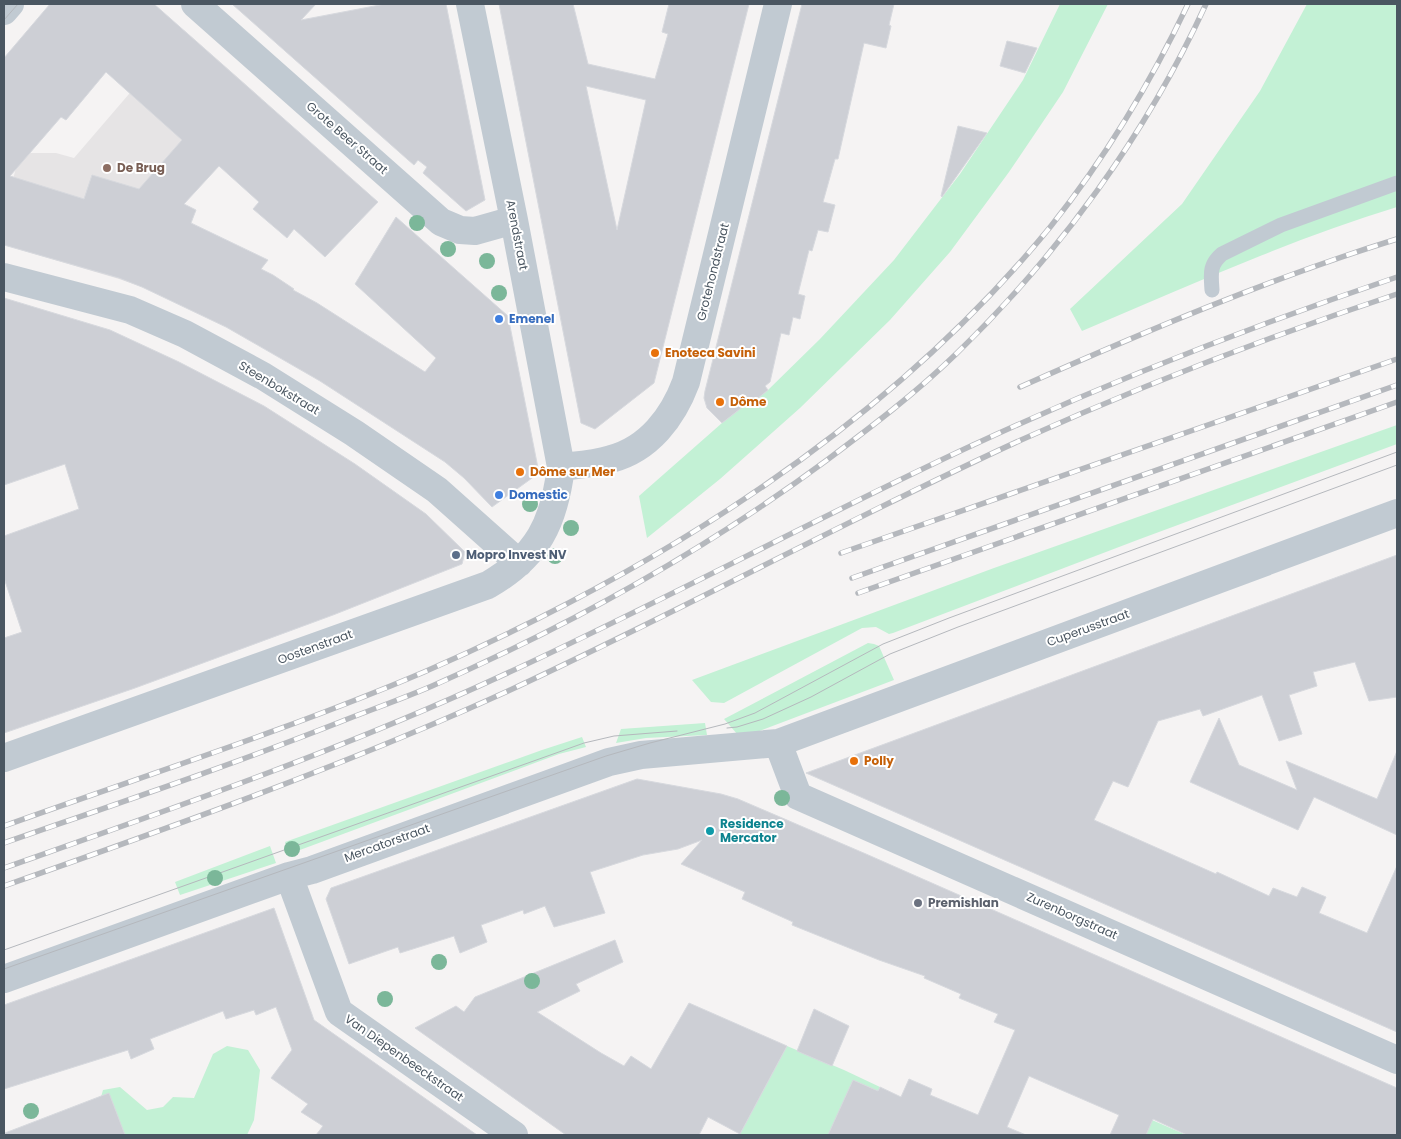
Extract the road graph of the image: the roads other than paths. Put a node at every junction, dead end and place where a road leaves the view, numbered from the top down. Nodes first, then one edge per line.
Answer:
1 (10, 4) edge
2 (195, 4) edge
3 (470, 4) edge
4 (778, 4) edge
5 (4, 11) edge
6 (1397, 183) edge
7 (514, 220) junction
8 (4, 277) edge
9 (1212, 290) dead end
10 (562, 467) junction
11 (1397, 513) edge
12 (519, 563) junction
13 (778, 743) junction
14 (4, 758) edge
15 (289, 876) junction
16 (4, 979) edge
17 (1397, 1060) edge
18 (514, 1135) edge

1 - 5 street
2 - 7 street, Grote Beer Straat
3 - 7 street, Arendstraat
4 - 10 street, Grotehondstraat
6 - 9 lane
7 - 10 street, Arendstraat
8 - 12 street, Steenbokstraat
10 - 12 street, Oostenstraat
11 - 13 street, Cuperusstraat
12 - 14 street, Oostenstraat
13 - 15 street, Mercatorstraat
13 - 17 street, Zurenborgstraat
15 - 16 street, Mercatorstraat
15 - 18 street, Van Diepenbeeckstraat

